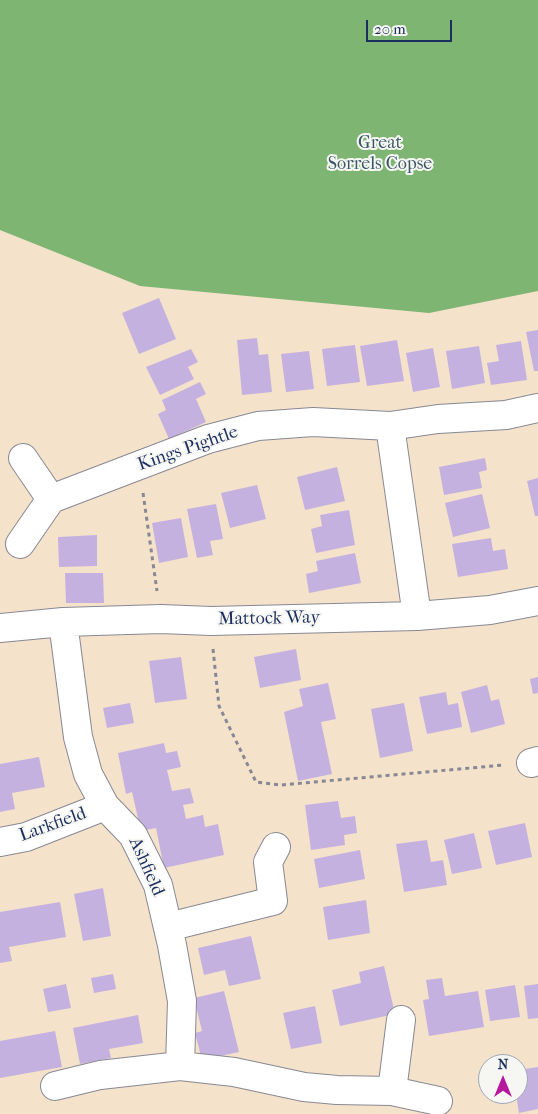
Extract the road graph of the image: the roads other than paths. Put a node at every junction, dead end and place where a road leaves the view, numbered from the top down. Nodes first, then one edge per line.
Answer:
1 (538, 408) edge
2 (390, 426) junction
3 (23, 458) dead end
4 (51, 499) junction
5 (20, 544) dead end
6 (538, 601) edge
7 (417, 616) junction
8 (63, 622) junction
9 (0, 628) edge
10 (105, 806) junction
11 (0, 842) edge
12 (276, 847) dead end
13 (168, 927) junction
14 (401, 1020) dead end
15 (180, 1066) junction
16 (54, 1086) dead end
17 (392, 1091) junction
18 (438, 1101) dead end

1 - 2 street, Kings Pightle
2 - 4 street, Kings Pightle
2 - 7 street
3 - 4 street
4 - 5 street
6 - 7 street, Mattock Way
7 - 8 street, Mattock Way
8 - 9 street, Mattock Way
8 - 10 street, Ashfield
10 - 11 street, Larkfield
10 - 13 street, Ashfield
12 - 13 street
13 - 15 street, Ashfield
14 - 17 street
15 - 16 street
15 - 17 street
17 - 18 street

